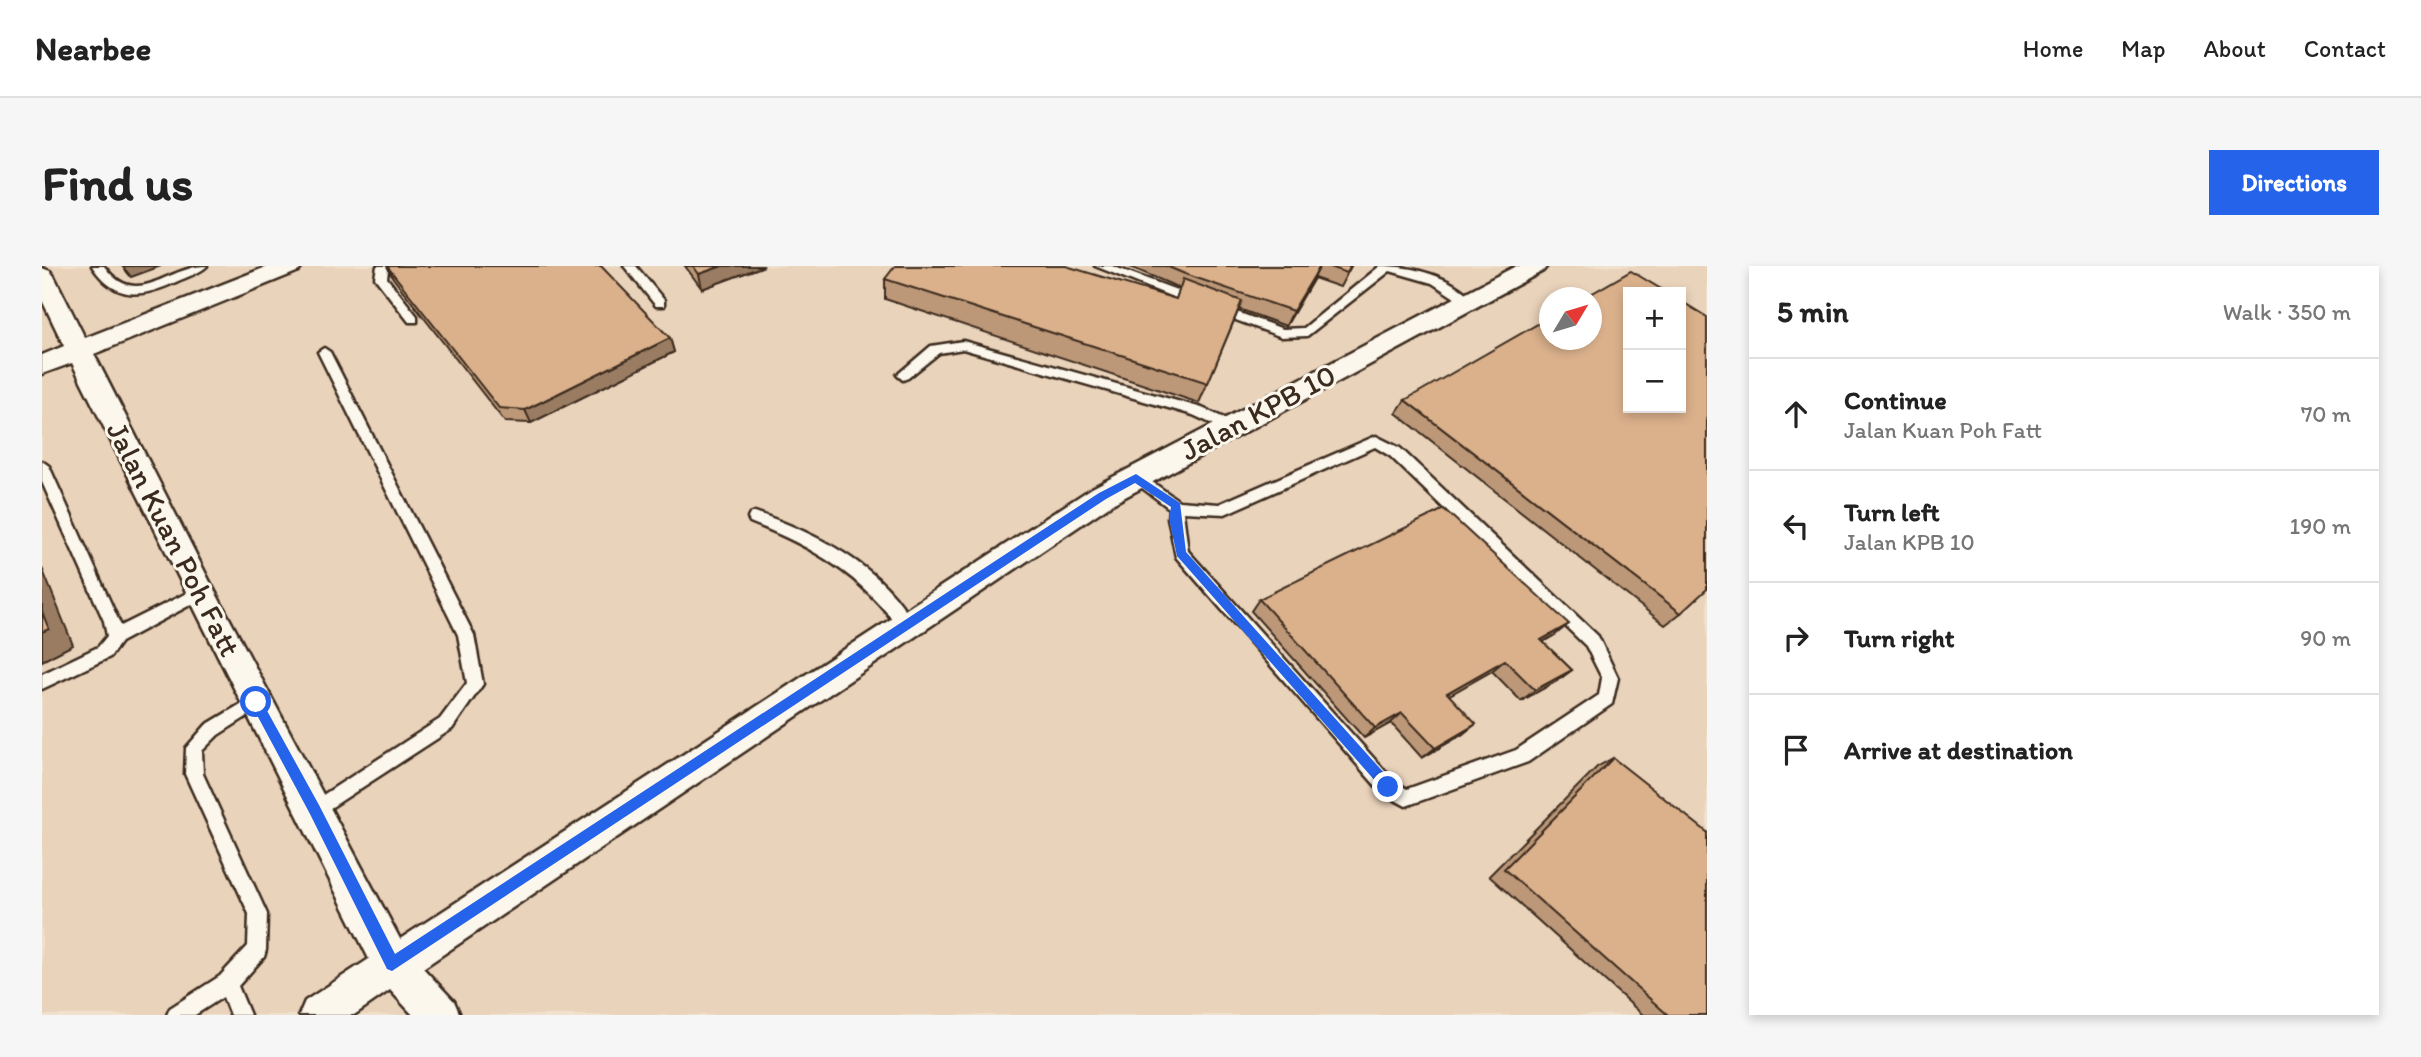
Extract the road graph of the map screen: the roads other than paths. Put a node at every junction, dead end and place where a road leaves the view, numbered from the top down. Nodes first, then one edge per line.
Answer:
1 (98, 266) edge
2 (201, 266) edge
3 (291, 266) edge
4 (387, 266) edge
5 (630, 266) edge
6 (1101, 266) edge
7 (1535, 266) edge
8 (42, 276) edge
9 (1468, 301) junction
10 (660, 303) dead end
11 (413, 319) dead end
12 (80, 350) junction
13 (324, 352) dead end
14 (42, 365) edge
15 (903, 375) dead end
16 (1230, 427) junction
17 (42, 466) edge
18 (1136, 478) junction
19 (1176, 506) junction
20 (755, 518) dead end
21 (200, 593) junction
22 (906, 625) junction
23 (115, 637) junction
24 (42, 682) edge
25 (256, 702) junction
26 (315, 810) junction
27 (392, 964) junction
28 (228, 983) junction
29 (177, 1015) edge
30 (240, 1015) edge
31 (318, 1015) edge
32 (440, 1015) edge

1 - 2 lane
3 - 12 street
4 - 11 lane
5 - 10 lane
6 - 9 lane
7 - 9 street, Jalan KPB 10
8 - 12 street, Jalan Kuan Poh Fatt
9 - 16 street, Jalan KPB 10
12 - 14 street
12 - 21 street, Jalan Kuan Poh Fatt
13 - 26 lane
15 - 16 lane
16 - 18 street, Jalan KPB 10
17 - 23 lane
18 - 19 lane
18 - 22 street, Jalan KPB 10
19 - 19 lane
20 - 22 lane
21 - 23 lane
21 - 25 street, Jalan Kuan Poh Fatt
22 - 27 street, Jalan KPB 10
23 - 24 lane
25 - 26 street, Jalan Kuan Poh Fatt
25 - 28 lane
26 - 27 street, Jalan Kuan Poh Fatt
27 - 31 street, Jalan KPB 10
27 - 32 street, Jalan Kuan Poh Fatt
28 - 29 lane
28 - 30 lane

